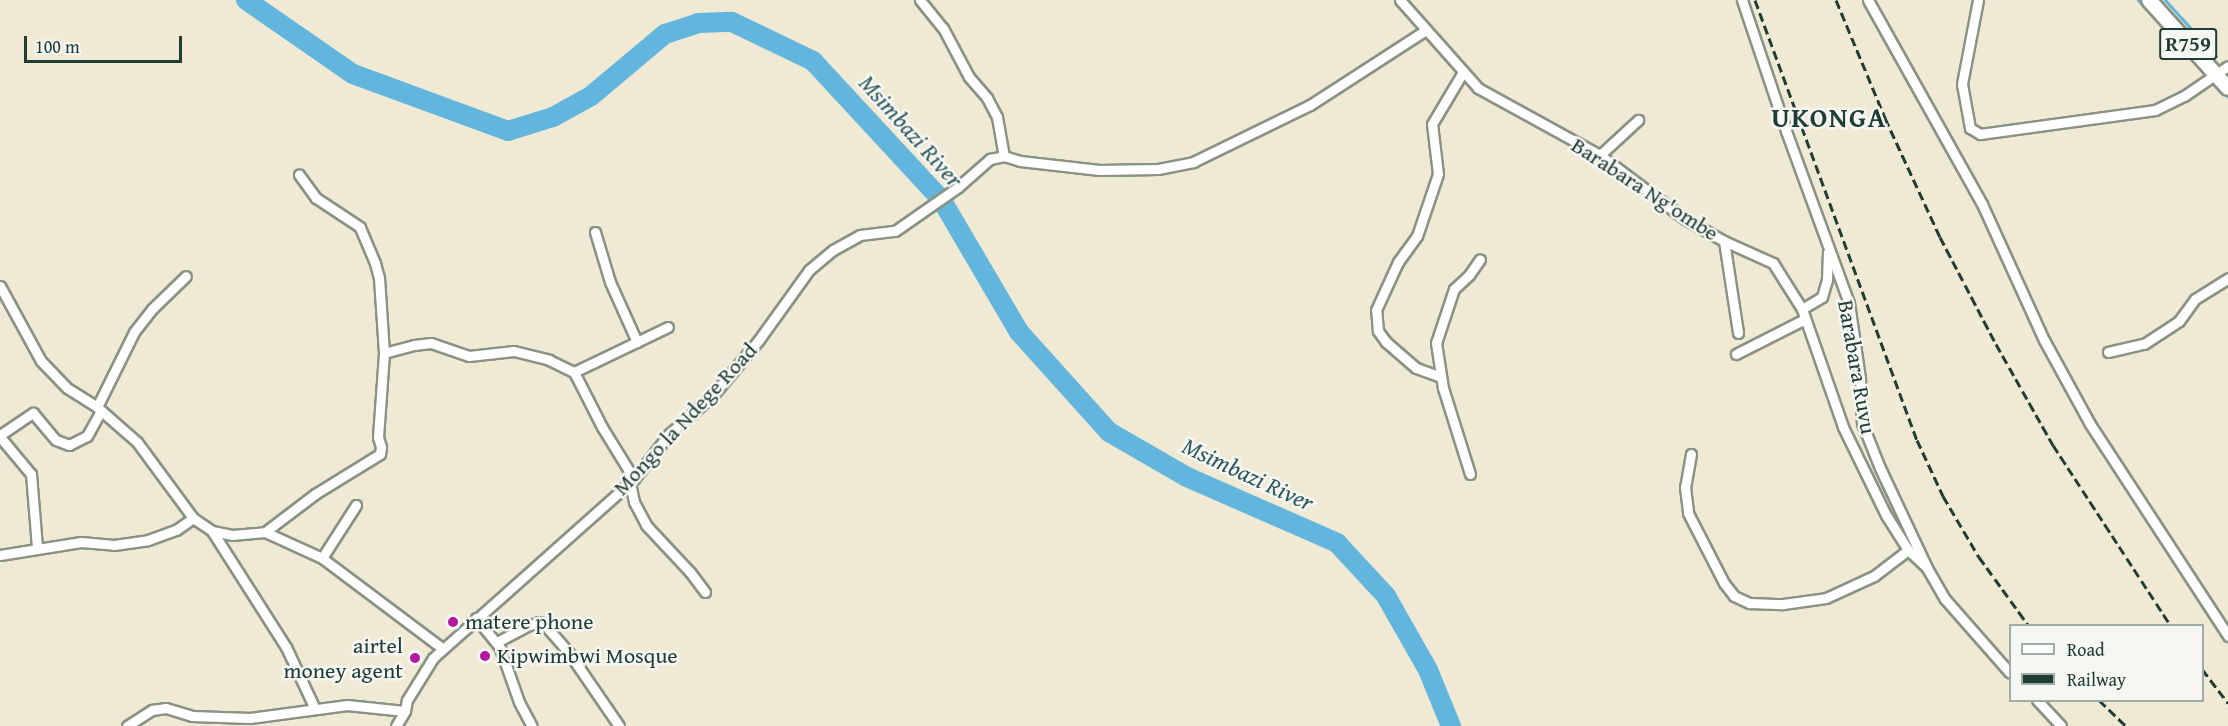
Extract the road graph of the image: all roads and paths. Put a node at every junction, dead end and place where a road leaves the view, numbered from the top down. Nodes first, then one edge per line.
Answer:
1 (920, 0) edge
2 (1400, 0) edge
3 (1742, 0) edge
4 (1868, 0) edge
5 (1978, 0) edge
6 (2149, 0) edge
7 (1426, 30) junction
8 (2228, 66) edge
9 (1463, 72) junction
10 (2215, 75) junction
11 (2228, 88) edge
12 (1638, 120) dead end
13 (1600, 155) junction
14 (1004, 156) junction
15 (299, 175) dead end
16 (595, 232) dead end
17 (1724, 241) junction
18 (1828, 245) junction
19 (1480, 259) dead end
20 (186, 276) dead end
21 (2228, 278) edge
22 (0, 286) edge
23 (3, 298) edge
24 (1803, 314) junction
25 (668, 327) dead end
26 (1737, 333) dead end
27 (637, 342) junction
28 (2108, 352) dead end
29 (384, 353) junction
30 (1736, 354) dead end
31 (574, 372) junction
32 (1441, 378) junction
33 (99, 409) junction
34 (0, 436) edge
35 (1691, 454) dead end
36 (1470, 474) dead end
37 (632, 481) junction
38 (356, 505) dead end
39 (193, 519) junction
40 (212, 531) junction
41 (265, 532) junction
42 (37, 547) junction
43 (1908, 550) junction
44 (0, 555) edge
45 (322, 558) junction
46 (1927, 568) junction
47 (705, 592) dead end
48 (476, 618) junction
49 (2228, 636) edge
50 (497, 642) junction
51 (443, 649) junction
52 (2009, 672) edge
53 (2039, 702) edge
54 (315, 710) junction
55 (405, 711) junction
56 (191, 721) edge
57 (127, 726) edge
58 (396, 726) edge
59 (532, 726) edge
60 (619, 726) edge
61 (2061, 726) edge

1 - 14 street
2 - 7 street, Barabara Ng'ombe
3 - 18 street, Barabara Ruvu
4 - 49 street
5 - 10 street
6 - 10 main road, R759
7 - 9 street, Barabara Ng'ombe
7 - 14 street
8 - 10 street
9 - 13 street, Barabara Ng'ombe
9 - 32 street
10 - 11 main road, R759
12 - 13 street
13 - 17 street, Barabara Ng'ombe
14 - 37 street, Mongo la Ndege Road
15 - 29 street
16 - 27 street
17 - 24 street, Barabara Ng'ombe
17 - 26 street
18 - 24 street
18 - 46 street, Barabara Ruvu
19 - 32 street
20 - 33 street
21 - 28 street
22 - 23 street
23 - 33 street
24 - 30 street
24 - 43 street, Barabara Ng'ombe
25 - 27 street
27 - 31 street
29 - 31 street
29 - 41 street
31 - 37 street
32 - 36 street
33 - 34 street
33 - 39 street
34 - 42 street
35 - 43 street
37 - 47 street
37 - 48 street, Mongo la Ndege Road
38 - 45 street
39 - 40 street
39 - 42 street
40 - 41 street
40 - 54 street
41 - 45 street
42 - 44 street
43 - 46 street, Barabara Ng'ombe
45 - 51 street
46 - 52 street, Barabara Ruvu
48 - 50 street
48 - 51 street, Mongo la Ndege Road
50 - 59 street
50 - 60 street
51 - 55 street, Mongo la Ndege Road
53 - 61 street
54 - 55 street
54 - 56 street
55 - 58 street, Mongo la Ndege Road
56 - 57 street

